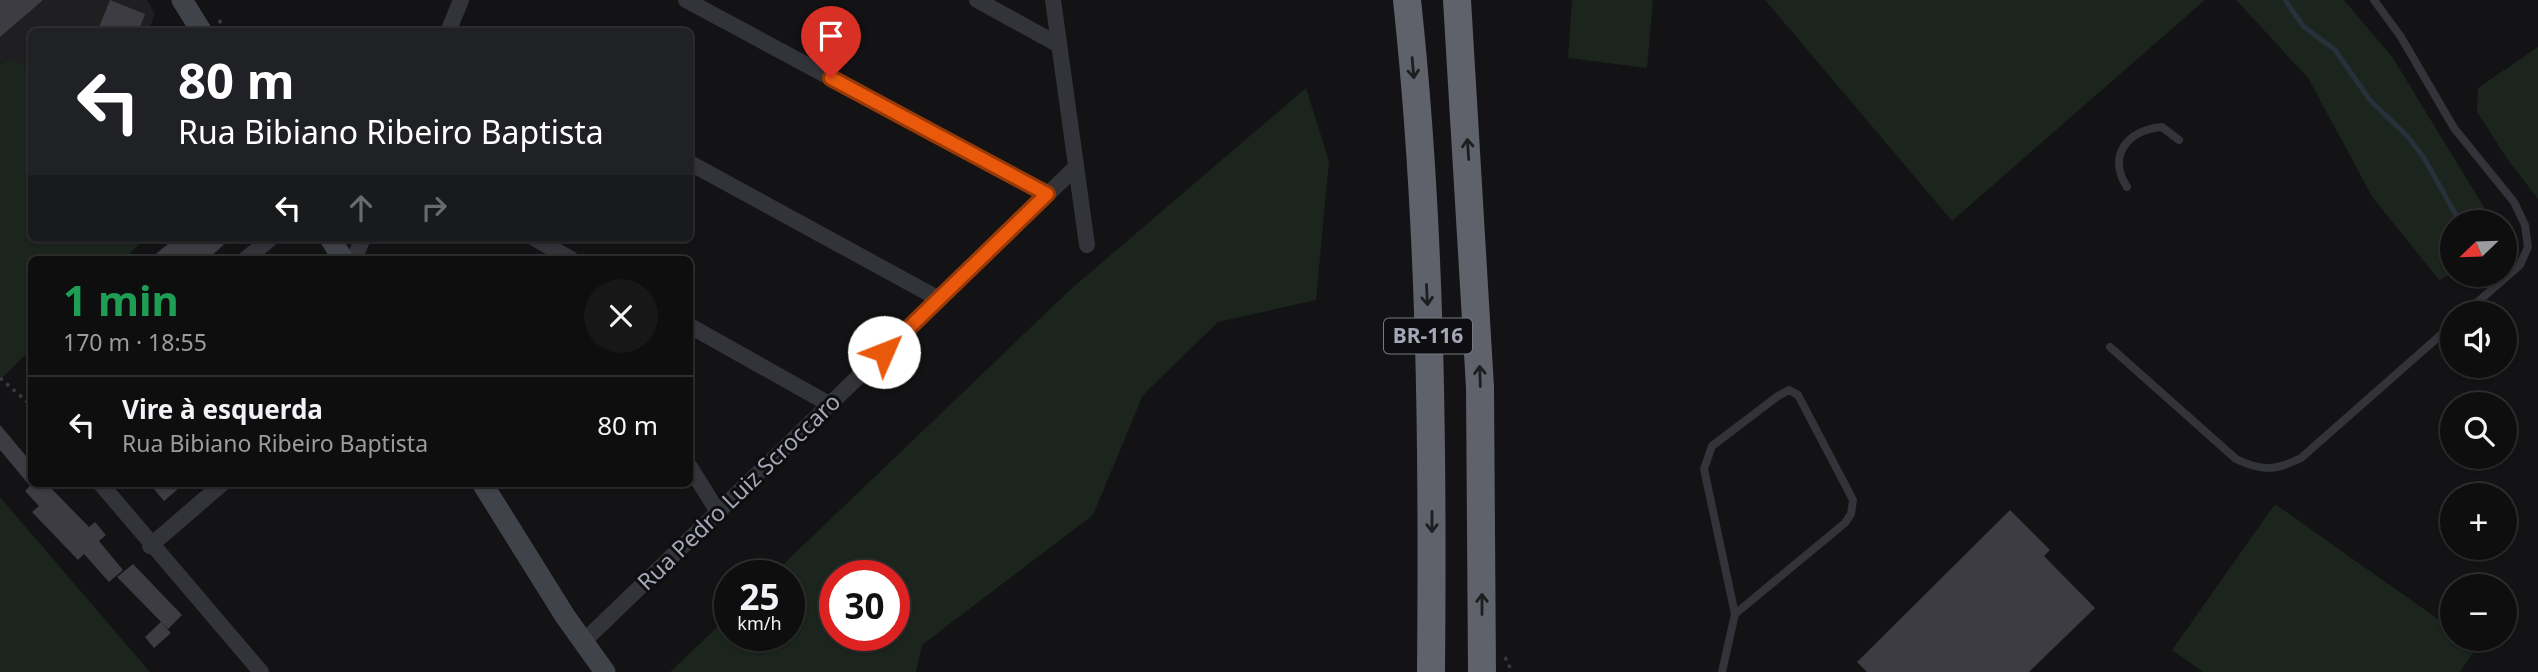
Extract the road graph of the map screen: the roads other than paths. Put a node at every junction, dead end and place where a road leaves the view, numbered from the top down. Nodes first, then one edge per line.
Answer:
1 (182, 0) edge
2 (461, 0) edge
3 (686, 0) edge
4 (977, 0) edge
5 (1053, 0) edge
6 (1407, 0) edge
7 (1457, 0) edge
8 (2374, 0) edge
9 (199, 28) edge
10 (450, 28) edge
11 (1059, 45) junction
12 (2179, 140) dead end
13 (693, 165) edge
14 (1076, 167) junction
15 (2127, 187) dead end
16 (1047, 194) junction
17 (266, 242) edge
18 (1087, 245) dead end
19 (546, 248) edge
20 (250, 256) edge
21 (564, 256) edge
22 (939, 299) junction
23 (2479, 301) edge
24 (693, 328) edge
25 (2440, 336) edge
26 (2110, 347) dead end
27 (829, 404) junction
28 (693, 472) edge
29 (103, 487) edge
30 (218, 487) edge
31 (485, 487) edge
32 (718, 512) junction
33 (150, 546) junction
34 (1735, 614) junction
35 (583, 642) junction
36 (261, 672) edge
37 (604, 672) edge
38 (1431, 672) edge
39 (1482, 672) edge
40 (1722, 672) edge

1 - 9 main road
2 - 10 street
3 - 16 street
4 - 11 street
5 - 11 street
6 -> 38 highway, BR-116
39 -> 7 highway, BR-116
8 - 23 lane
11 - 14 street
12 - 15 lane
13 - 22 street
14 - 16 street, Rua Pedro Luiz Scroccaro
14 - 18 street
16 - 22 street, Rua Pedro Luiz Scroccaro
17 - 20 street
19 - 21 street
22 - 27 street, Rua Pedro Luiz Scroccaro
24 - 27 street
25 - 26 lane
27 - 32 street, Rua Pedro Luiz Scroccaro
28 - 32 street
29 - 33 street
30 - 33 street
31 - 35 main road
32 - 35 street, Rua Pedro Luiz Scroccaro
33 - 36 street
34 - 34 lane
34 - 40 lane
35 - 37 main road

